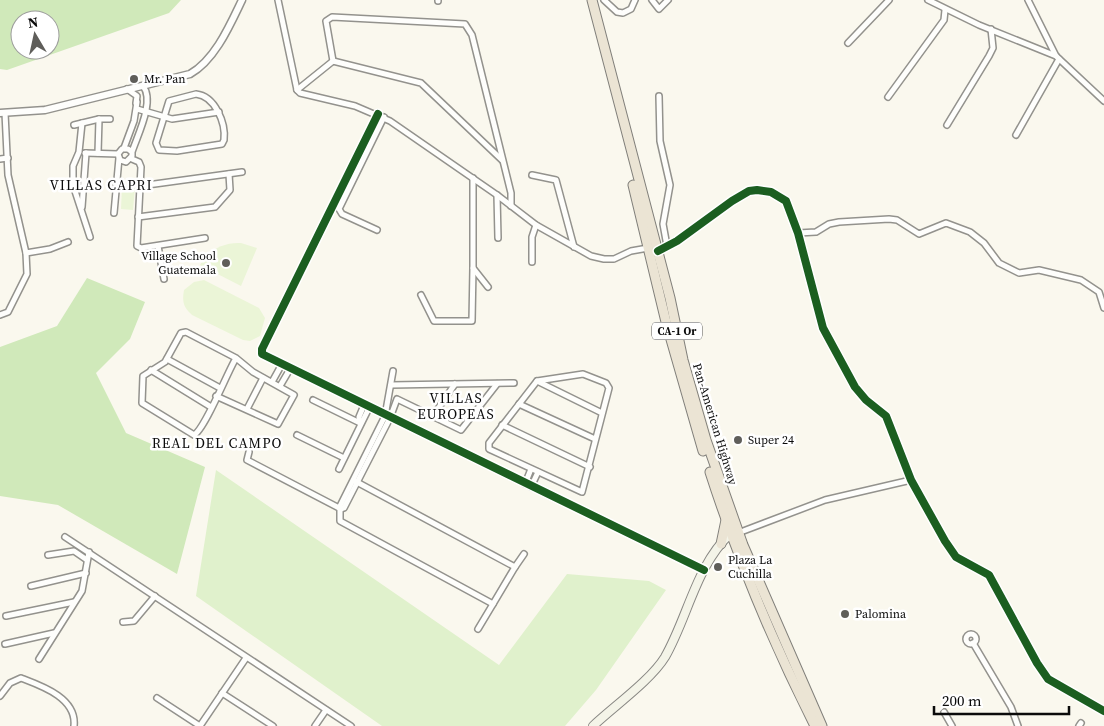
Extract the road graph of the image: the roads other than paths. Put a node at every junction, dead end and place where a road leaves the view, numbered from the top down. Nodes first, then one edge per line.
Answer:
1 (242, 0) edge
2 (278, 0) edge
3 (587, 0) edge
4 (592, 0) edge
5 (604, 0) edge
6 (635, 0) edge
7 (652, 0) edge
8 (668, 0) edge
9 (889, 0) edge
10 (928, 0) edge
11 (1028, 0) edge
12 (945, 10) junction
13 (991, 29) junction
14 (848, 43) dead end
15 (1058, 58) junction
16 (333, 61) junction
17 (158, 83) junction
18 (141, 86) junction
19 (127, 89) junction
20 (297, 90) junction
21 (659, 96) dead end
22 (888, 97) dead end
23 (1104, 101) edge
24 (137, 102) junction
25 (147, 103) junction
26 (219, 112) junction
27 (2, 113) edge
28 (378, 114) junction
29 (165, 116) junction
30 (384, 117) junction
31 (99, 119) junction
32 (110, 119) dead end
33 (82, 123) junction
34 (947, 124) dead end
35 (74, 125) dead end
36 (1016, 135) dead end
37 (124, 148) junction
38 (79, 152) junction
39 (132, 152) junction
40 (86, 153) junction
41 (98, 153) junction
42 (119, 156) junction
43 (8, 158) junction
44 (0, 159) edge
45 (132, 159) junction
46 (502, 160) junction
47 (242, 172) dead end
48 (229, 174) junction
49 (532, 175) dead end
50 (473, 178) junction
51 (140, 186) junction
52 (497, 195) junction
53 (512, 206) junction
54 (82, 208) junction
55 (114, 212) dead end
56 (138, 217) junction
57 (536, 225) junction
58 (377, 230) dead end
59 (798, 233) junction
60 (90, 237) dead end
61 (206, 238) dead end
62 (498, 238) dead end
63 (68, 242) dead end
64 (158, 246) junction
65 (667, 246) junction
66 (574, 247) junction
67 (648, 248) junction
68 (658, 251) junction
69 (26, 253) junction
70 (532, 262) dead end
71 (652, 266) junction
72 (473, 268) junction
73 (164, 279) dead end
74 (488, 287) dead end
75 (421, 296) dead end
76 (670, 302) junction
77 (1104, 308) edge
78 (0, 315) edge
79 (236, 358) junction
80 (167, 359) junction
81 (282, 364) junction
82 (290, 368) junction
83 (151, 370) junction
84 (393, 371) dead end
85 (263, 378) junction
86 (537, 381) junction
87 (272, 382) junction
88 (514, 383) dead end
89 (455, 384) junction
90 (497, 384) junction
91 (391, 385) junction
92 (280, 386) junction
93 (220, 388) junction
94 (216, 396) junction
95 (313, 400) dead end
96 (388, 402) junction
97 (395, 404) junction
98 (519, 404) junction
99 (211, 407) junction
100 (367, 407) junction
101 (247, 409) junction
102 (602, 413) junction
103 (433, 416) junction
104 (388, 417) junction
105 (360, 423) junction
106 (502, 425) junction
107 (297, 435) dead end
108 (595, 439) junction
109 (249, 452) dead end
110 (257, 457) dead end
111 (344, 458) junction
112 (252, 463) junction
113 (590, 467) junction
114 (338, 469) dead end
115 (532, 469) junction
116 (538, 472) junction
117 (911, 480) junction
118 (356, 481) junction
119 (525, 484) junction
120 (531, 487) junction
121 (341, 509) junction
122 (726, 519) junction
123 (734, 535) junction
124 (65, 537) dead end
125 (722, 542) junction
126 (89, 552) junction
127 (524, 554) dead end
128 (48, 555) dead end
129 (87, 560) junction
130 (515, 568) junction
131 (704, 570) junction
132 (86, 573) junction
133 (31, 586) dead end
134 (155, 596) junction
135 (74, 602) junction
136 (493, 604) junction
137 (6, 616) dead end
138 (123, 622) dead end
139 (769, 626) junction
140 (478, 629) dead end
141 (54, 633) junction
142 (973, 643) dead end
143 (5, 644) dead end
144 (790, 653) junction
145 (246, 658) junction
146 (39, 659) dead end
147 (222, 693) junction
148 (0, 696) edge
149 (157, 698) dead end
150 (326, 710) junction
151 (1104, 711) edge
152 (944, 712) dead end
153 (74, 726) edge
154 (272, 726) edge
155 (316, 726) edge
156 (351, 726) edge
157 (593, 726) edge
158 (815, 726) edge
159 (822, 726) edge
160 (952, 726) edge
161 (1018, 726) edge

1 - 17 street
2 - 20 street
3 - 67 highway, Pan-American Highway / CA-1 Or
4 - 68 highway, Pan-American Highway / CA-1 Or
5 - 6 street
7 - 8 street
9 - 14 street
10 - 12 street
11 - 15 street
12 - 13 street
12 - 22 street
13 - 15 street
13 - 34 street
15 - 23 street
15 - 36 street
16 - 20 street
16 - 46 street
16 - 46 street
17 - 18 street
17 - 25 street
18 - 19 street
18 - 24 street
18 - 25 street
19 - 24 street
19 - 27 street
20 - 28 street
21 - 65 street
24 - 25 street
24 - 25 street
24 - 37 street
25 - 29 street
25 - 39 street
26 - 29 street
26 - 29 street
26 - 29 street
27 - 43 street
28 - 30 street
28 - 81 street
30 - 50 street
30 - 58 street
31 - 32 street
31 - 33 street
31 - 41 street
33 - 35 street
33 - 38 street
37 - 39 street
37 - 42 street
38 - 40 street
38 - 54 street
39 - 45 street
40 - 41 street
40 - 54 street
41 - 42 street
42 - 45 street
42 - 55 street
43 - 44 street
43 - 69 street
45 - 51 street
46 - 53 street
47 - 48 street
48 - 51 street
48 - 56 street
49 - 66 street
50 - 52 street
50 - 72 street
51 - 56 street
52 - 53 street
52 - 62 street
53 - 57 street
54 - 60 street
56 - 64 street
57 - 66 street
57 - 70 street
59 - 65 street
59 - 77 street
59 - 117 street
61 - 64 street
63 - 69 street
64 - 73 street
65 - 68 street
66 - 67 street
67 - 71 highway, Pan-American Highway / CA-1 Or
68 - 76 highway, Pan-American Highway / CA-1 Or
69 - 78 street
71 - 76 highway
71 - 122 highway, Pan-American Highway / CA-1 Or
72 - 74 street
72 - 75 street
76 - 123 highway, Pan-American Highway / CA-1 Or
79 - 80 street
79 - 85 street
79 - 93 street
80 - 83 street
80 - 93 street
81 - 82 street
81 - 87 street
82 - 92 street
82 - 100 street
83 - 99 street
83 - 99 street
84 - 91 street
85 - 87 street
85 - 101 street
86 - 98 street
86 - 102 street
86 - 102 street
87 - 92 street
88 - 90 street
89 - 90 street
89 - 91 street
89 - 103 street
90 - 103 street
91 - 96 street
92 - 101 street
93 - 94 street
94 - 99 street
94 - 101 street
95 - 105 street
96 - 97 street
96 - 104 street
97 - 103 street
97 - 104 street
98 - 106 street
98 - 108 street
100 - 104 street
100 - 105 street
102 - 108 street
104 - 118 street
104 - 119 street
105 - 111 street
106 - 113 street
106 - 115 street
107 - 111 street
108 - 113 street
109 - 112 street
110 - 112 street
111 - 114 street
112 - 121 street
113 - 116 street
115 - 116 street
115 - 119 street
116 - 120 street
117 - 123 street
117 - 151 street
118 - 121 street
118 - 130 street
119 - 120 street
120 - 131 street
121 - 136 street
122 - 123 highway, Pan-American Highway / CA-1 Or
122 - 125 highway
123 - 125 highway
123 - 139 highway, Pan-American Highway / CA-1 Or
123 - 144 highway, Pan-American Highway / CA-1 Or
124 - 126 street
125 - 131 main road
126 - 129 street
126 - 134 street
127 - 130 street
128 - 129 street
129 - 132 street
130 - 136 street
131 - 157 main road
132 - 133 street
132 - 135 street
134 - 138 street
134 - 145 street
135 - 137 street
135 - 141 street
136 - 140 street
139 - 144 highway
139 - 158 highway, Pan-American Highway / CA-1 Or
141 - 143 street
141 - 146 street
142 - 161 street
144 - 159 highway, Pan-American Highway / CA-1 Or
145 - 147 street
145 - 150 street
147 - 149 street
147 - 154 street
148 - 153 street
150 - 155 street
150 - 156 street
152 - 160 street

